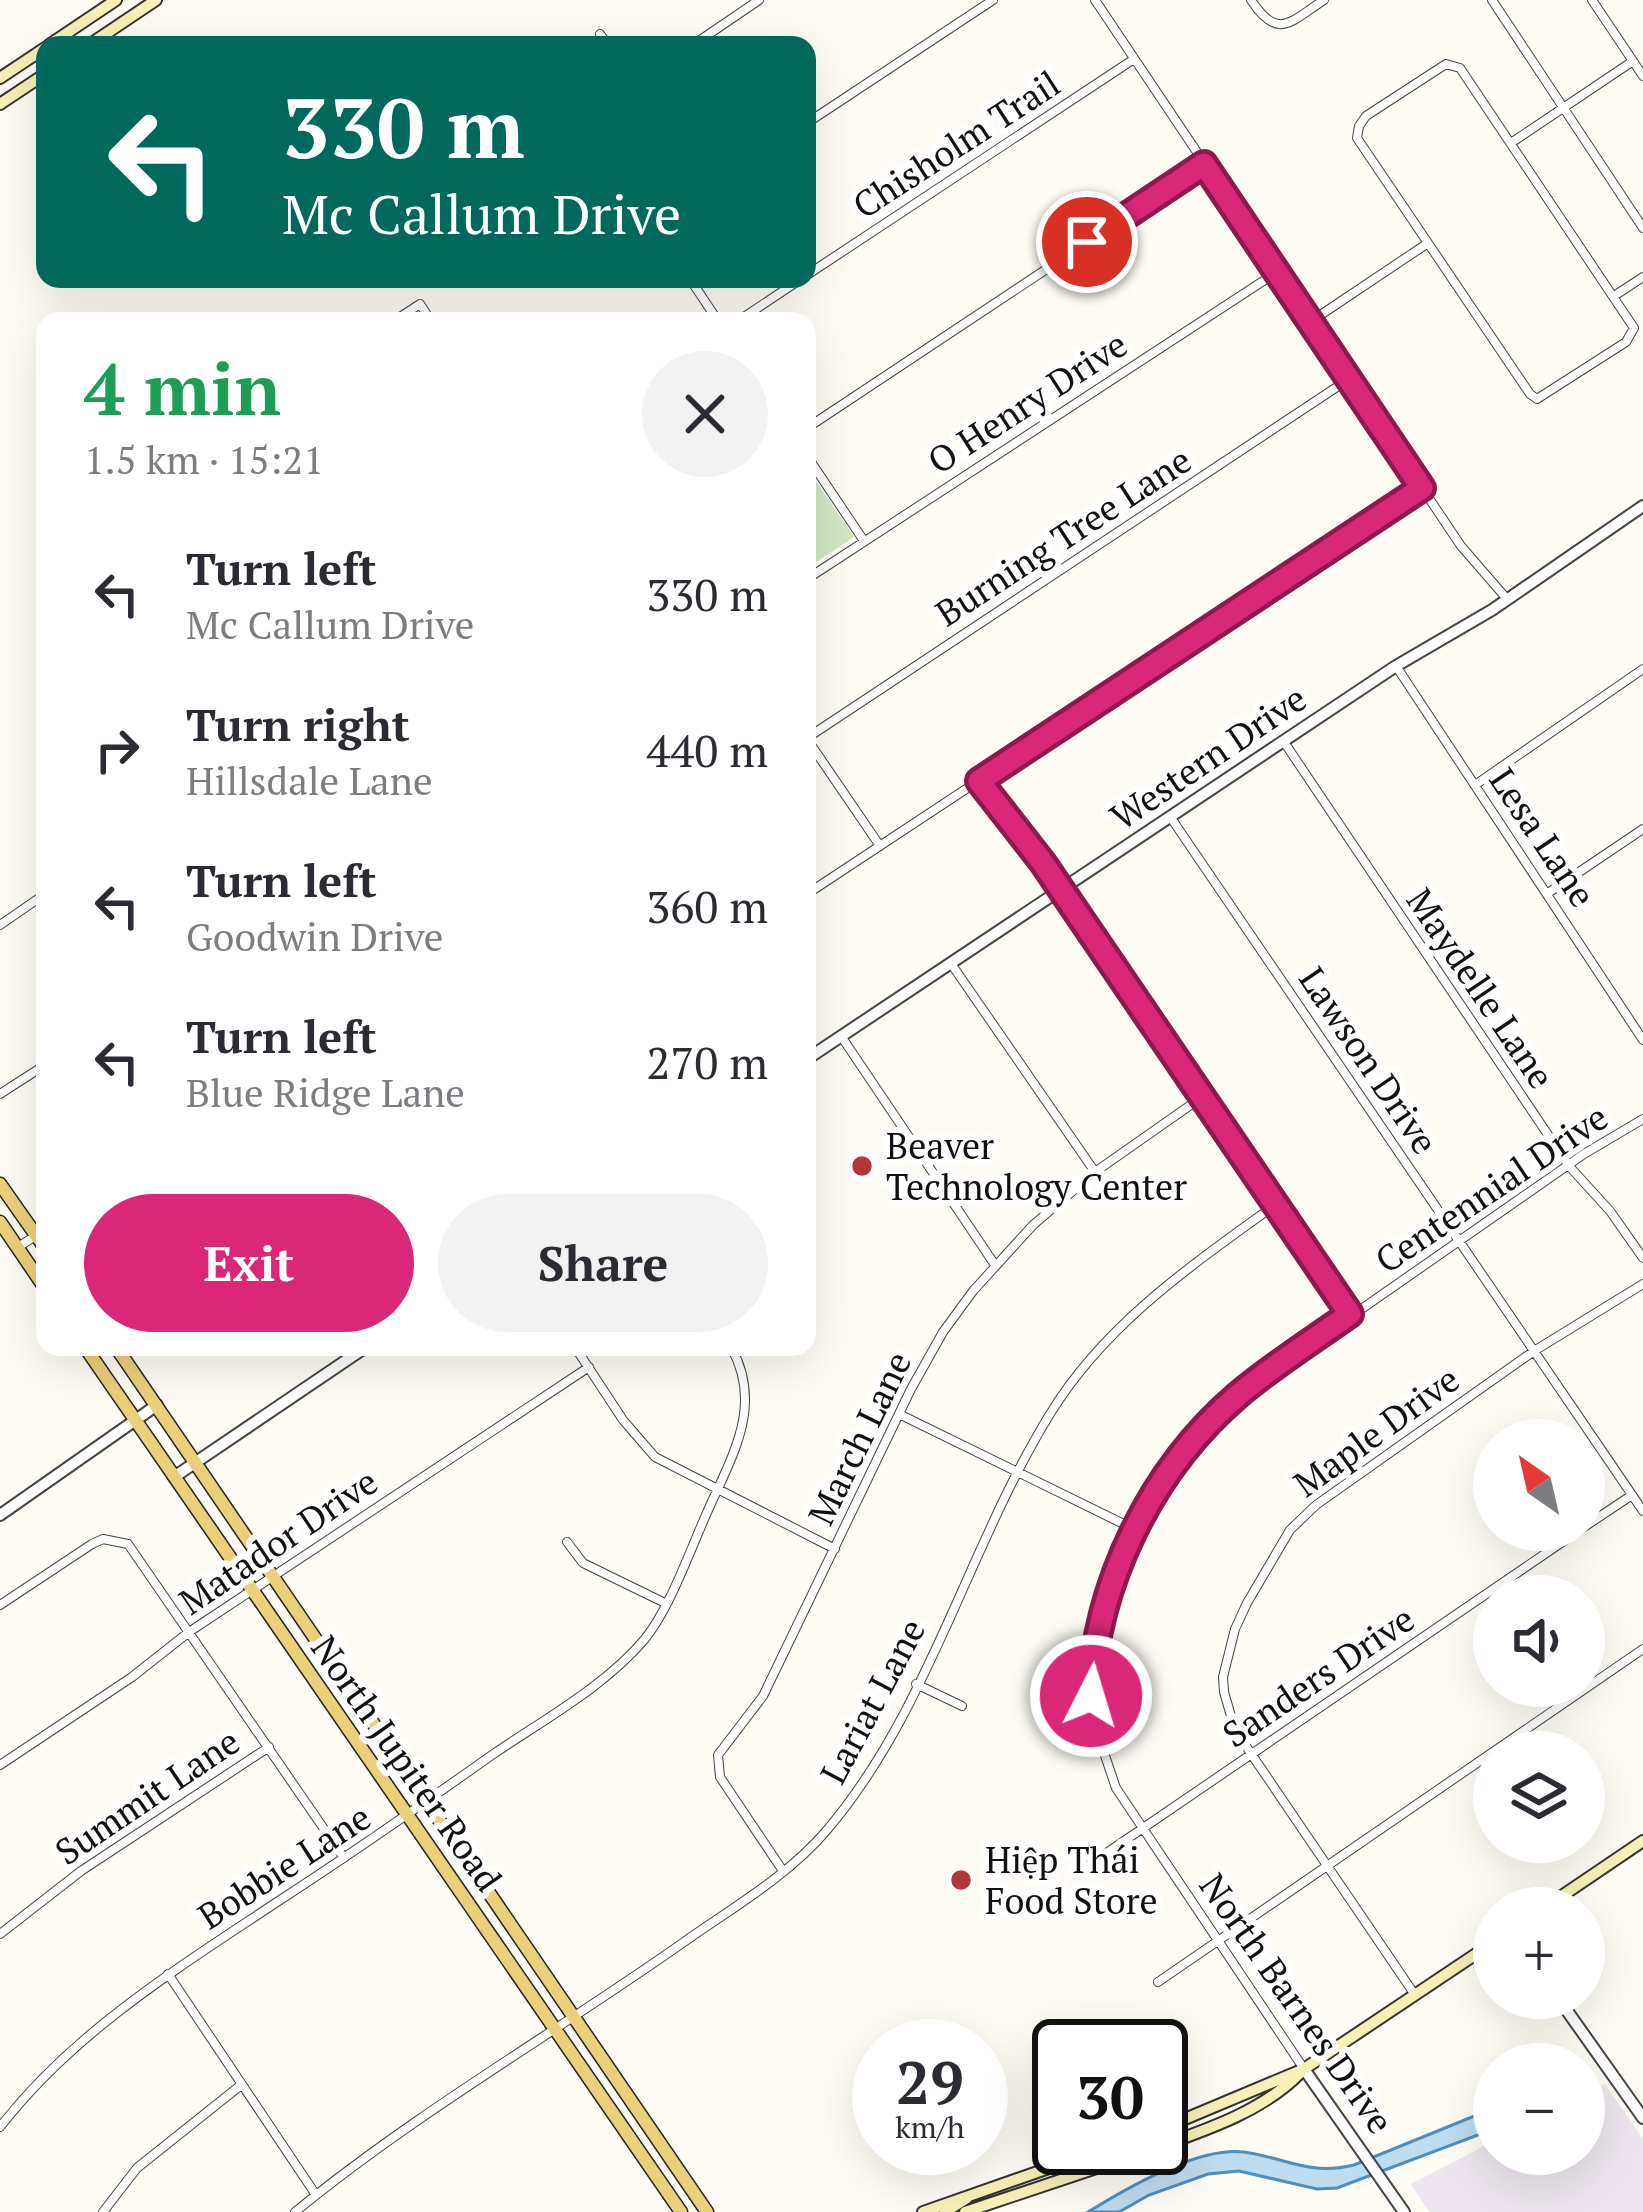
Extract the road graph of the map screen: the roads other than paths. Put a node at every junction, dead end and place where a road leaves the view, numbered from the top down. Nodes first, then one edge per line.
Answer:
1 (116, 0) edge
2 (156, 0) edge
3 (759, 0) edge
4 (993, 0) edge
5 (1095, 0) edge
6 (1251, 0) edge
7 (1492, 0) edge
8 (1592, 0) edge
9 (1320, 1) edge
10 (62, 36) edge
11 (102, 36) edge
12 (706, 36) edge
13 (36, 53) edge
14 (1134, 59) junction
15 (26, 60) junction
16 (1634, 61) junction
17 (36, 70) edge
18 (1643, 76) edge
19 (0, 78) edge
20 (36, 80) edge
21 (0, 104) edge
22 (1564, 108) junction
23 (816, 117) edge
24 (1511, 143) junction
25 (1204, 164) junction
26 (1643, 228) edge
27 (1428, 243) junction
28 (816, 269) edge
29 (1277, 272) junction
30 (1643, 277) edge
31 (788, 288) edge
32 (1614, 296) junction
33 (752, 312) edge
34 (1310, 322) junction
35 (1349, 379) junction
36 (816, 422) edge
37 (816, 470) edge
38 (1422, 488) junction
39 (1643, 506) edge
40 (863, 541) junction
41 (816, 573) edge
42 (1507, 599) junction
43 (1396, 666) junction
44 (1643, 669) edge
45 (816, 732) edge
46 (1284, 742) junction
47 (816, 751) edge
48 (979, 781) junction
49 (1475, 785) junction
50 (1171, 818) junction
51 (1643, 829) edge
52 (880, 846) junction
53 (816, 888) edge
54 (1063, 891) junction
55 (1548, 893) junction
56 (36, 900) edge
57 (0, 925) edge
58 (952, 965) junction
59 (841, 1036) junction
60 (1643, 1040) edge
61 (816, 1053) edge
62 (36, 1071) edge
63 (0, 1094) edge
64 (1202, 1097) junction
65 (1643, 1120) edge
66 (1568, 1166) junction
67 (1095, 1172) junction
68 (0, 1184) edge
69 (1275, 1205) junction
70 (0, 1222) edge
71 (36, 1227) edge
72 (36, 1235) edge
73 (1460, 1242) junction
74 (18, 1247) junction
75 (1643, 1258) edge
76 (995, 1264) junction
77 (36, 1274) edge
78 (1643, 1284) edge
79 (1350, 1314) junction
80 (1534, 1352) junction
81 (91, 1356) edge
82 (103, 1356) edge
83 (123, 1356) edge
84 (353, 1356) edge
85 (581, 1356) edge
86 (734, 1356) edge
87 (95, 1362) junction
88 (589, 1367) junction
89 (158, 1405) junction
90 (899, 1414) junction
91 (136, 1423) junction
92 (195, 1463) junction
93 (1018, 1472) junction
94 (174, 1477) junction
95 (717, 1490) junction
96 (1632, 1495) junction
97 (1643, 1511) edge
98 (1605, 1513) edge
99 (0, 1515) edge
100 (1136, 1530) junction
101 (567, 1542) dead end
102 (835, 1549) junction
103 (1550, 1551) edge
104 (272, 1578) junction
105 (252, 1591) junction
106 (665, 1603) junction
107 (0, 1605) edge
108 (190, 1632) junction
109 (1643, 1649) edge
110 (916, 1684) junction
111 (962, 1706) dead end
112 (269, 1747) junction
113 (1252, 1755) junction
114 (0, 1765) edge
115 (427, 1801) junction
116 (407, 1817) junction
117 (1141, 1828) junction
118 (1643, 1841) edge
119 (344, 1858) junction
120 (1327, 1865) junction
121 (1086, 1867) dead end
122 (783, 1871) junction
123 (1575, 1887) edge
124 (0, 1934) edge
125 (1216, 1940) junction
126 (1473, 1956) edge
127 (168, 1974) junction
128 (1158, 1982) dead end
129 (1415, 1995) junction
130 (574, 2018) junction
131 (1573, 2019) edge
132 (555, 2030) junction
133 (1304, 2069) junction
134 (241, 2085) junction
135 (1188, 2117) edge
136 (1643, 2118) edge
137 (0, 2127) edge
138 (1188, 2135) edge
139 (659, 2142) junction
140 (641, 2154) junction
141 (1032, 2173) edge
142 (1070, 2175) edge
143 (1074, 2175) edge
144 (1062, 2179) junction
145 (1003, 2182) junction
146 (968, 2194) junction
147 (316, 2195) junction
148 (978, 2207) junction
149 (103, 2212) edge
150 (295, 2212) edge
151 (681, 2212) edge
152 (707, 2212) edge
153 (923, 2212) edge
154 (945, 2212) edge
155 (964, 2212) edge
156 (1404, 2212) edge

1 - 10 main road
2 - 11 main road
3 - 12 street
4 - 23 street
5 - 14 street
6 - 9 street
7 - 22 street
8 - 16 street
13 - 15 main road
14 - 25 street
14 - 28 street, Chisholm Trail
15 - 17 main road
15 - 19 main road
16 - 18 street
16 - 22 street
20 - 21 main road
22 - 24 street
22 - 26 street
24 - 27 street
24 - 32 street
25 - 29 street
25 - 36 street
27 - 32 street
27 - 34 street
29 - 34 street
29 - 40 street, O Henry Drive
30 - 32 street
31 - 33 street, Chisholm Trail
34 - 35 street
35 - 38 street
35 - 45 street, Burning Tree Lane
37 - 40 street
38 - 42 street
38 - 48 street
39 - 42 street, Western Drive
40 - 41 street, O Henry Drive
42 - 43 street, Western Drive
43 - 46 street, Western Drive
43 - 49 street, Lesa Lane
44 - 49 street
46 - 50 street, Western Drive
46 - 66 street, Maydelle Lane
47 - 52 street
48 - 52 street
48 - 54 street
49 - 55 street, Lesa Lane
50 - 54 street, Western Drive
50 - 73 street, Lawson Drive
51 - 55 street
52 - 53 street
54 - 58 street, Western Drive
54 - 64 street
55 - 60 street, Lesa Lane
56 - 57 street
58 - 59 street, Western Drive
58 - 67 street
59 - 61 street, Western Drive
59 - 76 street
62 - 63 street
64 - 67 street, March Lane
64 - 69 street
65 - 66 street, Centennial Drive
66 - 73 street, Centennial Drive
66 - 75 street, Maydelle Lane
67 - 76 street, March Lane
68 - 71 main road
69 - 79 street
69 - 93 street, Lariat Lane
70 - 74 main road
72 - 74 street
73 - 79 street, Centennial Drive
73 - 80 street, Lawson Drive
74 - 77 main road
76 - 90 street, March Lane
78 - 80 street, Maple Drive
79 - 100 street, Centennial Drive
80 - 96 street, Lawson Drive
80 - 113 street, Maple Drive
81 - 87 main road, North Jupiter Road
82 - 87 street
83 - 89 main road, North Jupiter Road
84 - 92 street
85 - 88 street
86 - 95 street, Bobbie Lane
87 - 91 main road, North Jupiter Road
88 - 95 street
88 - 104 street, Matador Drive
89 - 91 street
89 - 92 main road, North Jupiter Road
90 - 93 street
90 - 102 street, March Lane
91 - 94 main road, North Jupiter Road
91 - 99 street
92 - 94 street
92 - 104 main road, North Jupiter Road
93 - 100 street
93 - 110 street, Lariat Lane
94 - 105 main road, North Jupiter Road
95 - 102 street
95 - 106 street, Bobbie Lane
96 - 97 street, Lawson Drive
96 - 98 street, Sanders Drive
100 - 117 street, Centennial Drive
101 - 106 street
102 - 122 street, March Lane
103 - 113 street, Sanders Drive
104 - 105 street, Matador Drive
104 - 115 main road, North Jupiter Road
105 - 108 street, Matador Drive
105 - 116 main road, North Jupiter Road
106 - 115 street, Bobbie Lane
107 - 108 street
108 - 112 street
108 - 114 street, Matador Drive
109 - 120 street
110 - 111 street
110 - 122 street, Lariat Lane
112 - 119 street
112 - 124 street, Summit Lane
113 - 117 street, Sanders Drive
113 - 120 street, Maple Drive
115 - 116 street, Bobbie Lane
115 - 130 main road, North Jupiter Road
116 - 119 street, Bobbie Lane
116 - 132 main road, North Jupiter Road
117 - 121 street, Sanders Drive
117 - 125 street, North Barnes Drive
118 - 123 main road
119 - 127 street, Bobbie Lane
120 - 125 street
120 - 129 street, Maple Drive
122 - 130 street, Lariat Lane
125 - 128 street
125 - 133 street, North Barnes Drive
126 - 129 main road
127 - 134 street
127 - 137 street, Bobbie Lane
129 - 133 main road
130 - 132 street, Lariat Lane
130 - 139 main road, North Jupiter Road
131 - 136 street
132 - 140 main road, North Jupiter Road
132 - 147 street, Lariat Lane
133 - 135 main road
133 - 138 main road
133 - 156 street, North Barnes Drive
134 - 147 street
134 - 149 street
139 - 140 main road
139 - 152 main road, North Jupiter Road
140 - 151 main road, North Jupiter Road
141 - 145 main road
142 - 144 main road
143 - 144 main road
144 - 148 main road
145 - 146 main road
145 - 148 main road
146 - 153 main road
146 - 154 main road
147 - 150 street, Lariat Lane
148 - 155 main road

